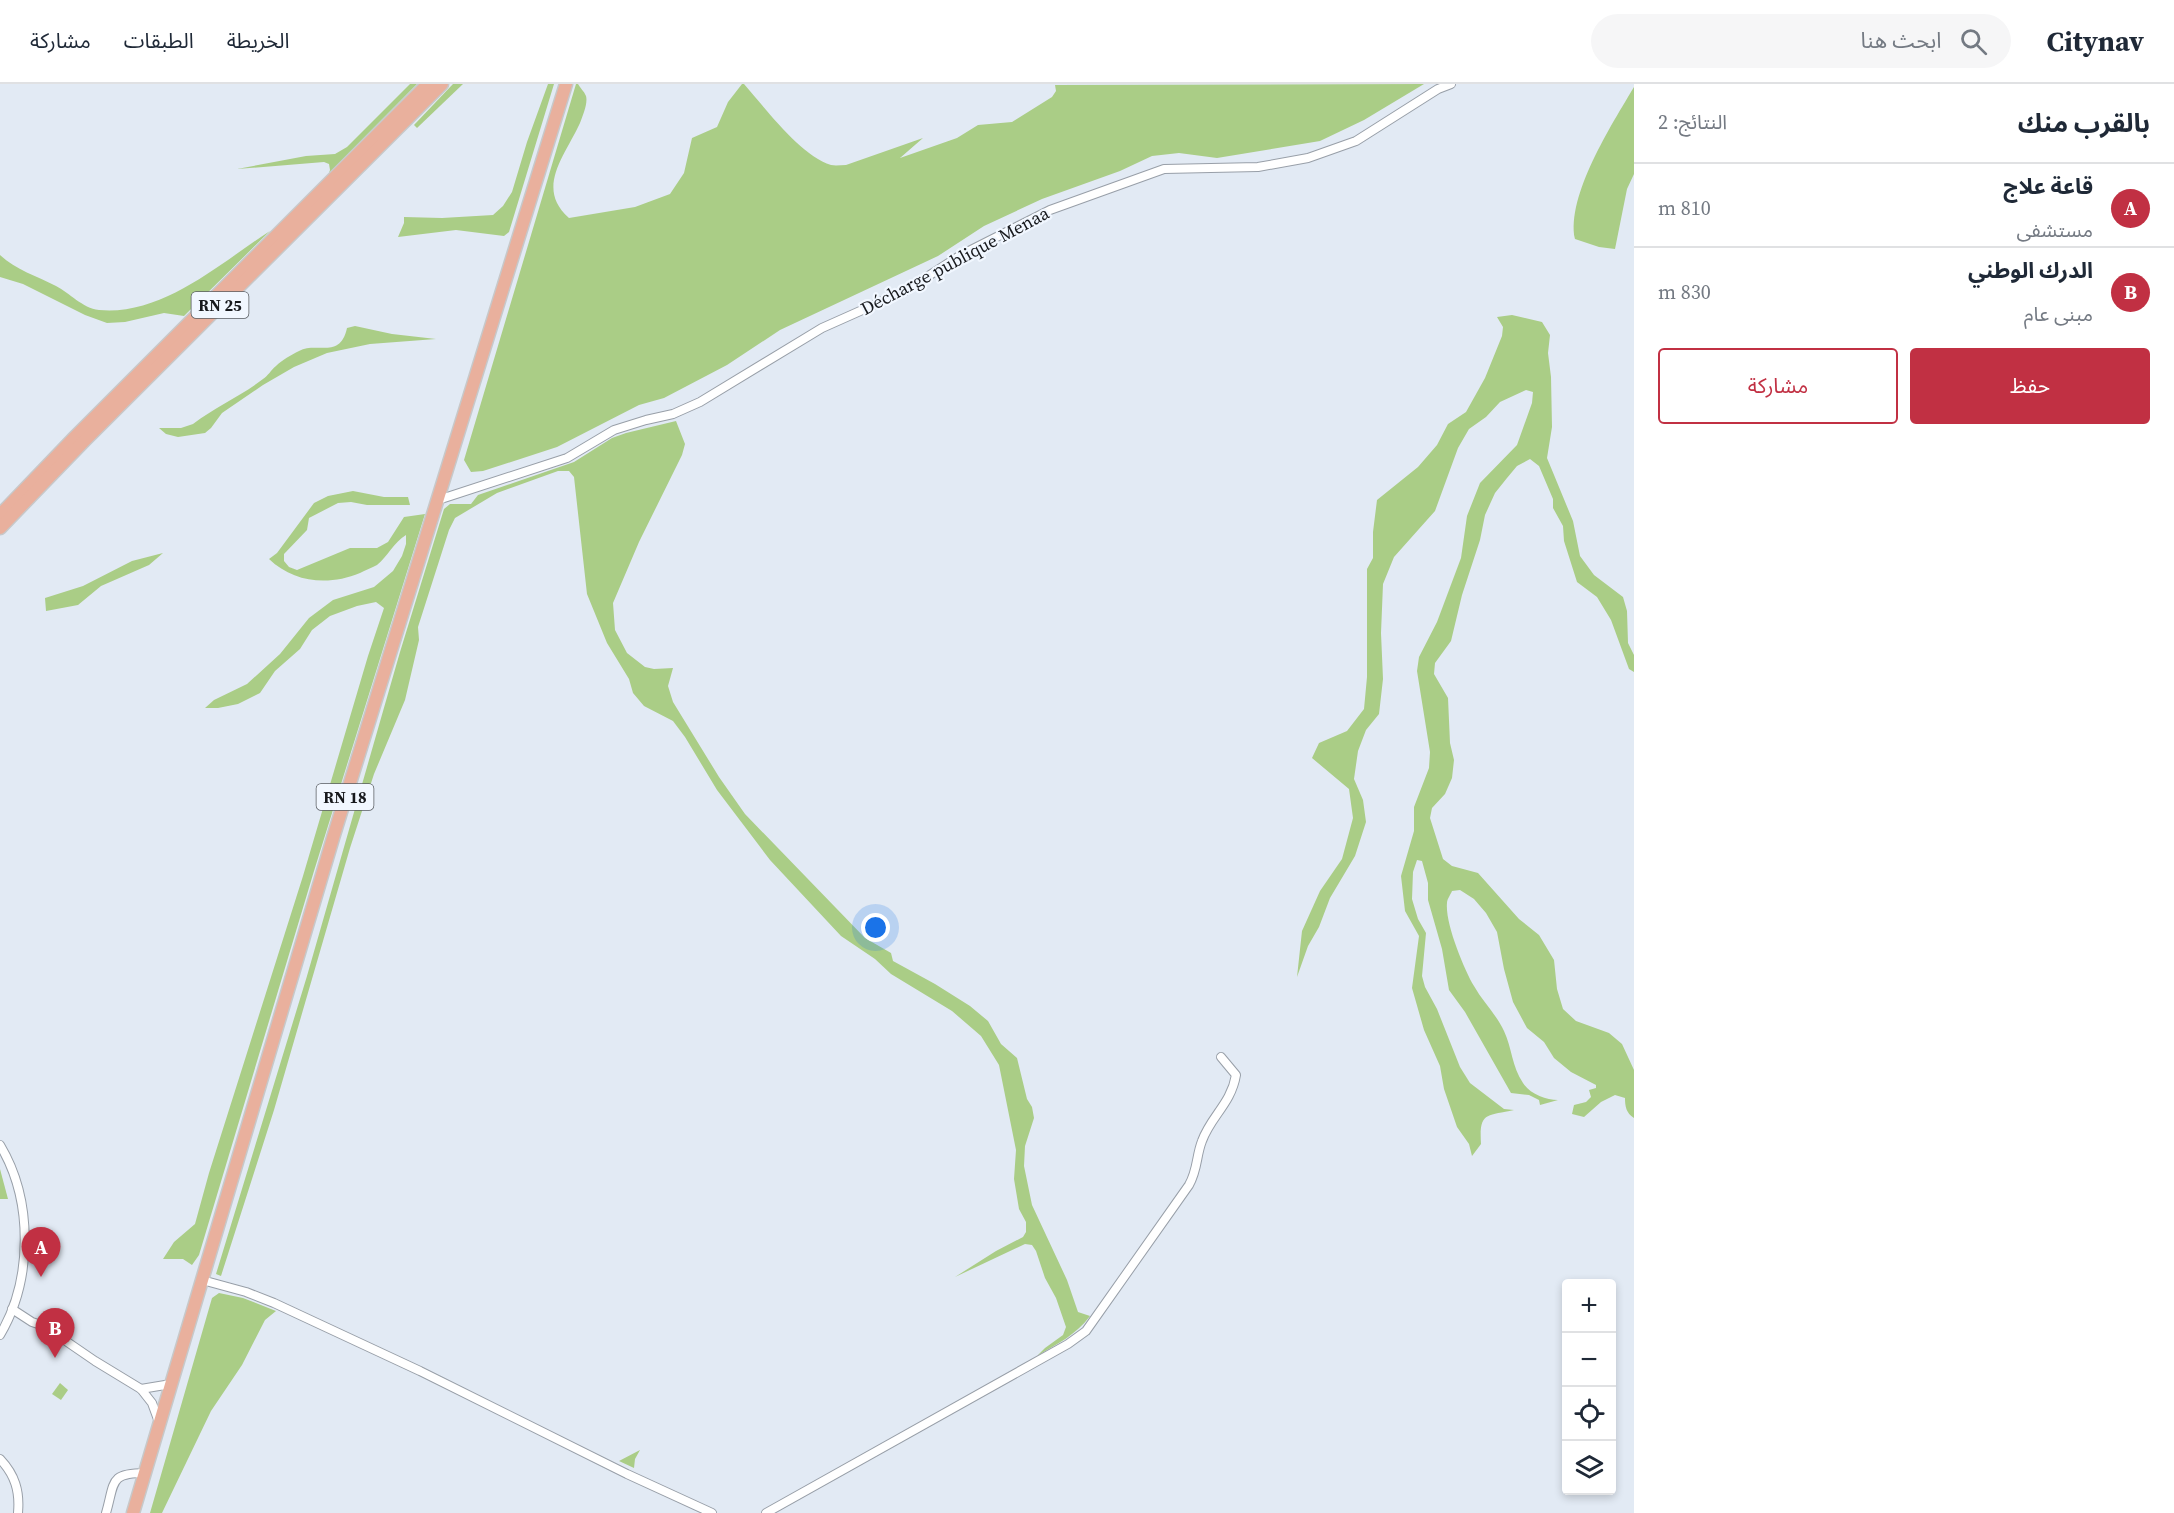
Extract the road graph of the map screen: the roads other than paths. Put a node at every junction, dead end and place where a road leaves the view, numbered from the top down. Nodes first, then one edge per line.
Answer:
1 (428, 84) edge
2 (442, 84) edge
3 (566, 84) edge
4 (1451, 84) edge
5 (438, 500) junction
6 (0, 515) edge
7 (0, 528) edge
8 (1221, 1057) dead end
9 (0, 1145) edge
10 (202, 1280) junction
11 (12, 1309) junction
12 (0, 1335) edge
13 (171, 1384) junction
14 (141, 1389) junction
15 (159, 1422) junction
16 (0, 1460) edge
17 (145, 1473) junction
18 (18, 1513) edge
19 (106, 1513) edge
20 (133, 1513) edge
21 (712, 1513) edge
22 (766, 1513) edge

1 - 6 main road, RN 25
2 - 7 main road, RN 25
3 - 5 main road, RN 18
4 - 5 street, Décharge publique Menaa
5 - 10 main road, RN 18
8 - 22 street
9 - 11 street
10 - 13 main road, RN 18
10 - 21 street
11 - 12 street
11 - 14 street
13 - 14 street
13 - 15 main road, RN 18
14 - 15 street
15 - 17 main road, RN 18
16 - 18 street
17 - 19 street
17 - 20 main road, RN 18

